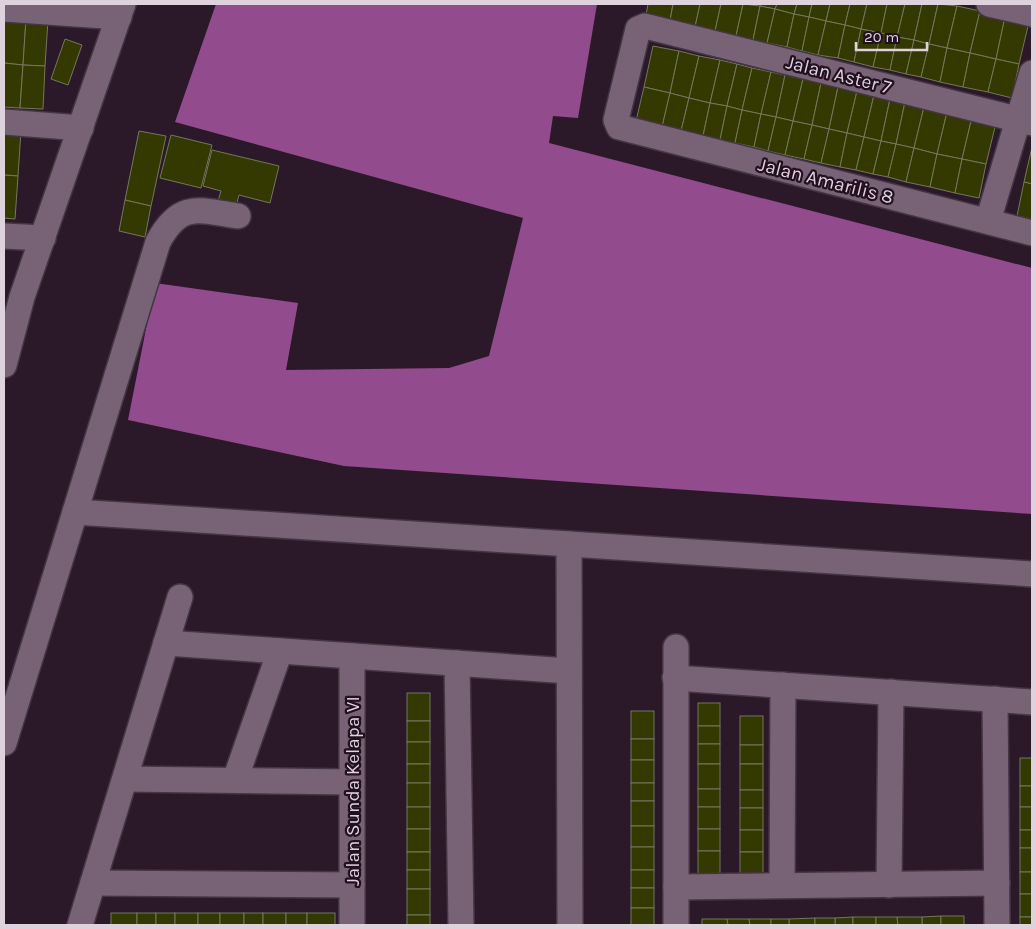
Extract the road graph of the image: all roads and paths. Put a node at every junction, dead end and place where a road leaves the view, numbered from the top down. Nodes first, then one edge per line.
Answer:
1 (989, 4) edge
2 (4, 9) edge
3 (121, 10) edge
4 (1032, 14) edge
5 (1032, 73) edge
6 (1025, 121) edge
7 (4, 122) edge
8 (619, 126) joint
9 (80, 128) junction
10 (238, 216) dead end
11 (988, 221) junction
12 (1032, 233) edge
13 (4, 236) edge
14 (43, 238) junction
15 (13, 296) edge
16 (4, 365) edge
17 (75, 512) junction
18 (569, 544) junction
19 (1032, 574) edge
20 (180, 597) dead end
21 (166, 643) junction
22 (676, 647) dead end
23 (280, 651) junction
24 (352, 656) junction
25 (457, 663) junction
26 (569, 671) junction
27 (675, 678) junction
28 (783, 685) junction
29 (891, 692) junction
30 (995, 699) junction
31 (1032, 702) edge
32 (4, 743) edge
33 (125, 778) junction
34 (235, 780) junction
35 (352, 782) junction
36 (93, 883) junction
37 (996, 883) junction
38 (352, 885) junction
39 (782, 885) junction
40 (889, 885) junction
41 (676, 886) junction
42 (80, 925) edge
43 (352, 925) edge
44 (461, 925) edge
45 (570, 925) edge
46 (676, 925) edge
47 (997, 925) edge

1 - 4 street
2 - 3 street
3 - 9 street
5 - 6 street
6 - 8 street, Jalan Aster 7
6 - 11 street
7 - 9 street
8 - 11 street, Jalan Amarilis 8
9 - 14 street
10 - 17 street
11 - 12 street, Jalan Amarilis 8
13 - 14 street
14 - 15 street
15 - 16 street
17 - 18 street
17 - 32 street
18 - 19 street
18 - 26 street
20 - 21 street
21 - 23 street
21 - 33 street
22 - 27 street
23 - 24 street
23 - 34 street
24 - 25 street
24 - 35 street, Jalan Sunda Kelapa VI
25 - 26 street
25 - 44 street
26 - 45 street
27 - 28 street
27 - 41 street
28 - 29 street
28 - 39 street
29 - 30 street
29 - 40 street
30 - 31 street
30 - 37 street
33 - 34 street
33 - 36 street
34 - 35 street
35 - 38 street, Jalan Sunda Kelapa VI
36 - 38 street
36 - 42 street
37 - 40 street
37 - 47 street
38 - 43 street, Jalan Sunda Kelapa VI
39 - 40 street
39 - 41 street
41 - 46 street

